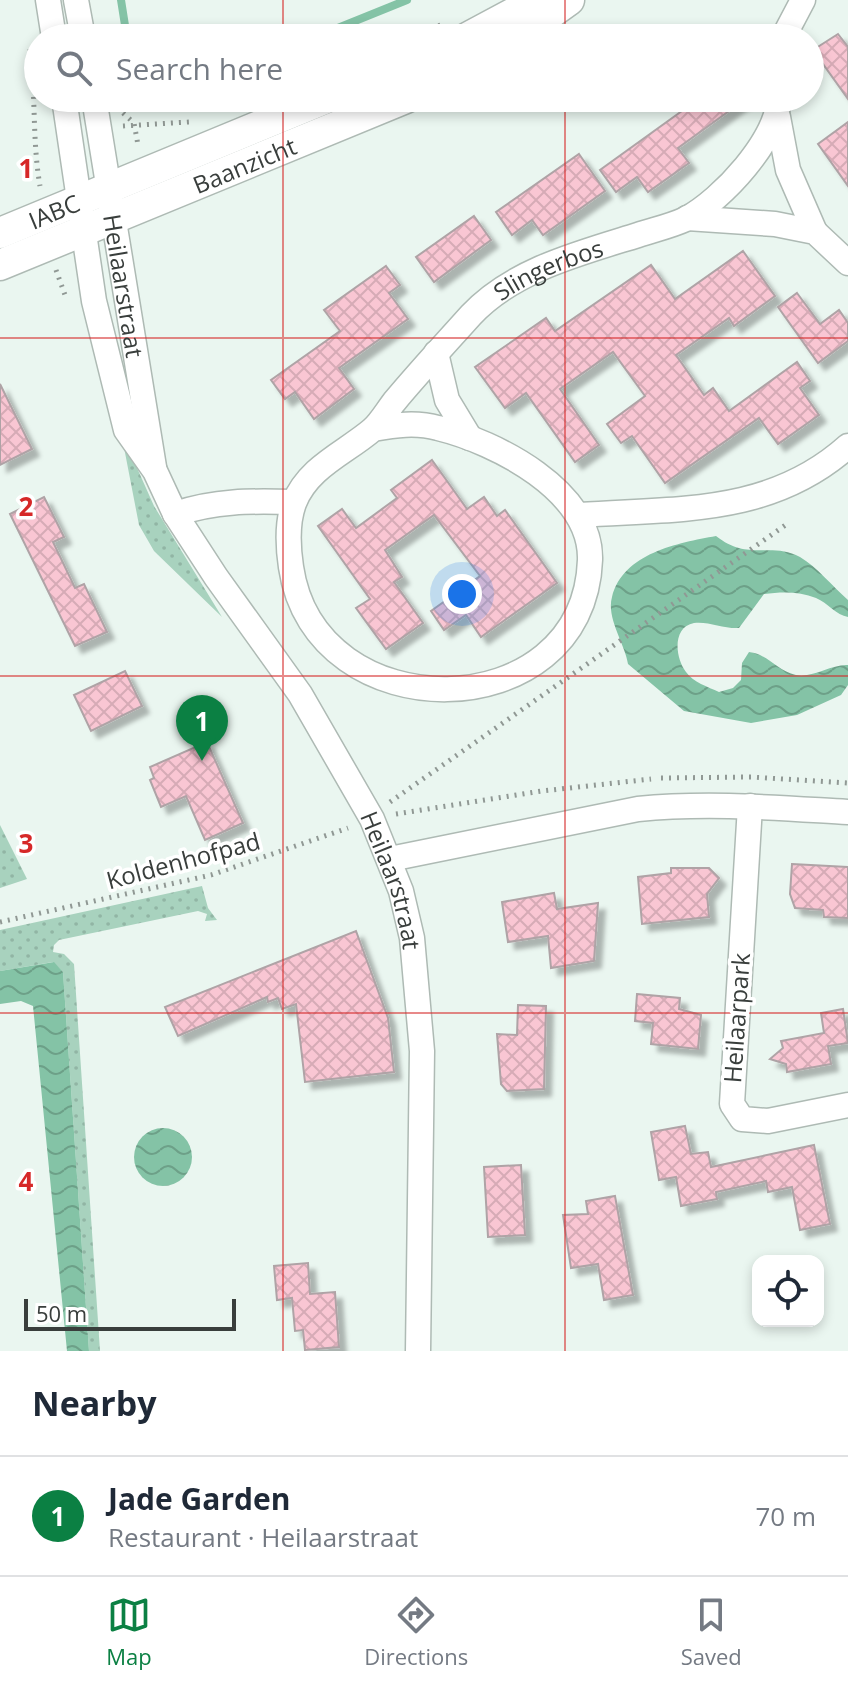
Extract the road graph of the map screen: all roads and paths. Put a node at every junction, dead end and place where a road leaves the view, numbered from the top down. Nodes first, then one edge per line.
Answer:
1 (48, 0) edge
2 (76, 0) edge
3 (538, 0) edge
4 (569, 0) edge
5 (803, 0) edge
6 (52, 24) edge
7 (80, 24) edge
8 (493, 24) edge
9 (536, 24) edge
10 (790, 24) edge
11 (66, 112) edge
12 (96, 112) edge
13 (293, 112) edge
14 (372, 112) edge
15 (778, 112) edge
16 (780, 112) edge
17 (198, 120) dead end
18 (134, 123) dead end
19 (109, 188) junction
20 (79, 199) junction
21 (687, 218) junction
22 (114, 219) junction
23 (84, 231) junction
24 (815, 232) junction
25 (0, 233) edge
26 (848, 263) edge
27 (0, 265) edge
28 (436, 353) junction
29 (373, 429) junction
30 (470, 438) junction
31 (848, 446) edge
32 (155, 471) junction
33 (294, 502) junction
34 (175, 514) junction
35 (580, 515) junction
36 (787, 524) dead end
37 (750, 806) junction
38 (848, 812) edge
39 (372, 819) junction
40 (390, 859) junction
41 (0, 922) edge
42 (848, 1105) edge
43 (418, 1351) edge

1 - 6 street
2 - 7 street
3 - 8 street
4 - 9 street
5 - 10 street
11 - 20 street, Heilaarstraat
12 - 19 street, Heilaarstraat
13 - 19 street, Baanzicht
14 - 22 street, Baanzicht
15 - 21 street, Slingerbos
16 - 24 street, Slingerbos
17 - 18 path
19 - 20 street, IABC
19 - 22 street, Heilaarstraat
20 - 23 street, Heilaarstraat
20 - 25 street, IABC
21 - 24 street, Slingerbos
21 - 28 street, Slingerbos
22 - 23 street, Baanzicht
22 - 32 street, Heilaarstraat
23 - 27 street, IABC
23 - 32 street, Heilaarstraat
24 - 26 street, Slingerbos
28 - 29 street, Slingerbos
28 - 30 street, Slingerbos
29 - 30 street, Slingerbos
29 - 33 street, Slingerbos
30 - 35 street, Slingerbos
31 - 35 street
32 - 34 street, Heilaarstraat
33 - 34 street
33 - 35 street
34 - 39 street, Heilaarstraat
36 - 39 path
37 - 38 street
37 - 40 street
37 - 42 street, Heilaarpark
39 - 40 street, Heilaarstraat
39 - 41 path, Koldenhofpad
40 - 43 street, Heilaarstraat

